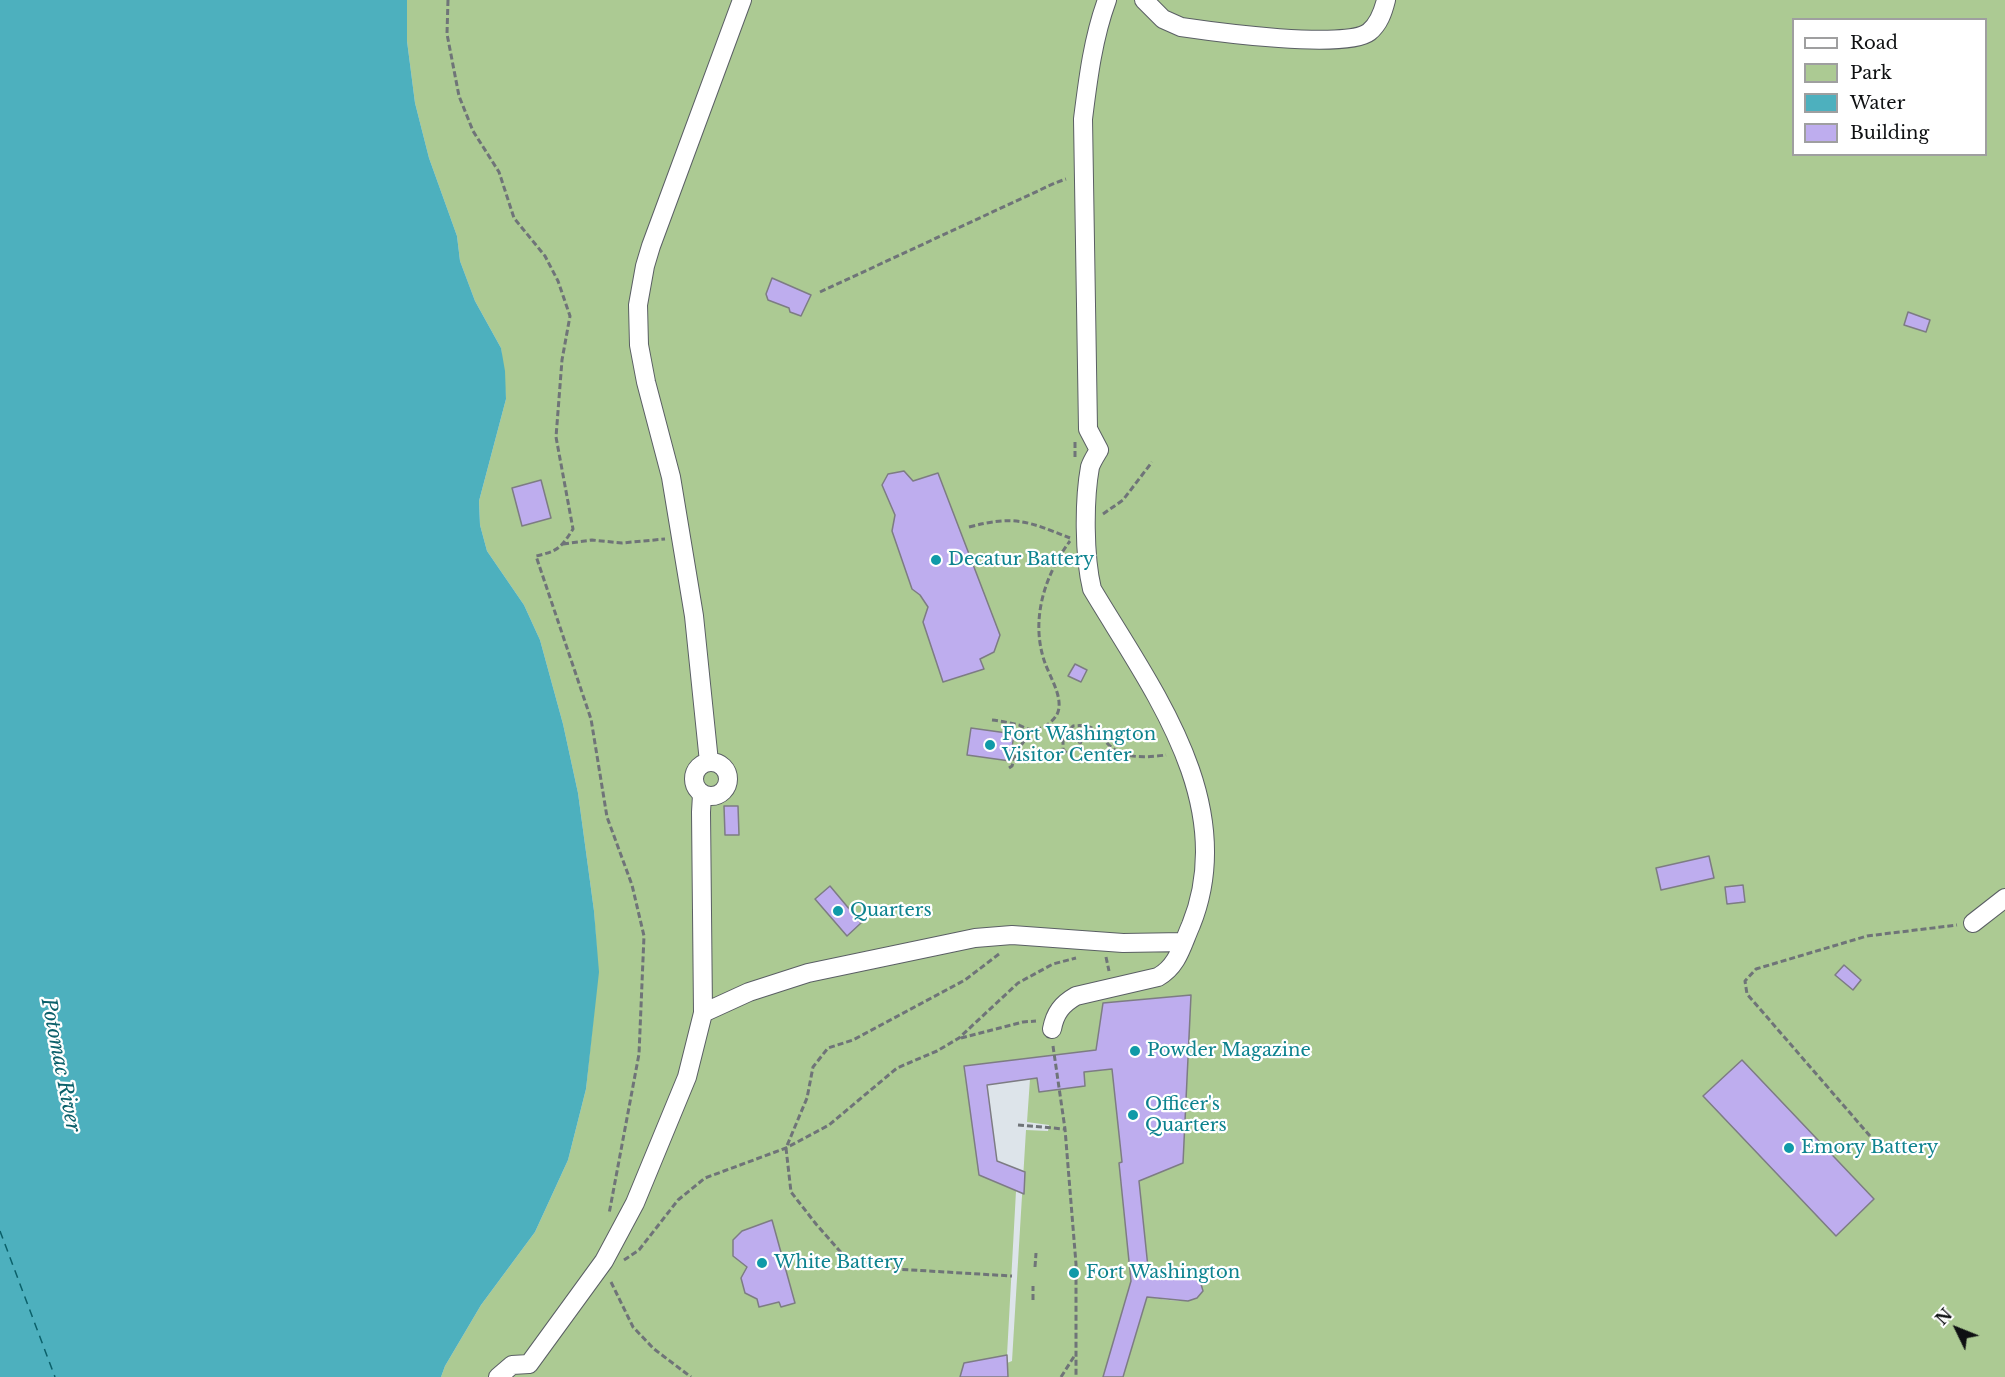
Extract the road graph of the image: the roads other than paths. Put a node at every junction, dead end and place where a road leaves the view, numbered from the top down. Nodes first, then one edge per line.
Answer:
1 (742, 0) edge
2 (1107, 0) edge
3 (1144, 0) edge
4 (1386, 0) edge
5 (709, 762) junction
6 (702, 795) junction
7 (2005, 897) edge
8 (1973, 923) road end
9 (1184, 942) junction
10 (703, 1013) junction
11 (1053, 1025) road end
12 (531, 1370) edge
13 (498, 1377) edge

1 - 5 lane
2 - 9 lane
3 - 4 lane
5 - 6 lane
5 - 6 lane
6 - 10 lane
7 - 8 lane
9 - 10 lane
9 - 11 lane
10 - 12 lane
12 - 13 lane

